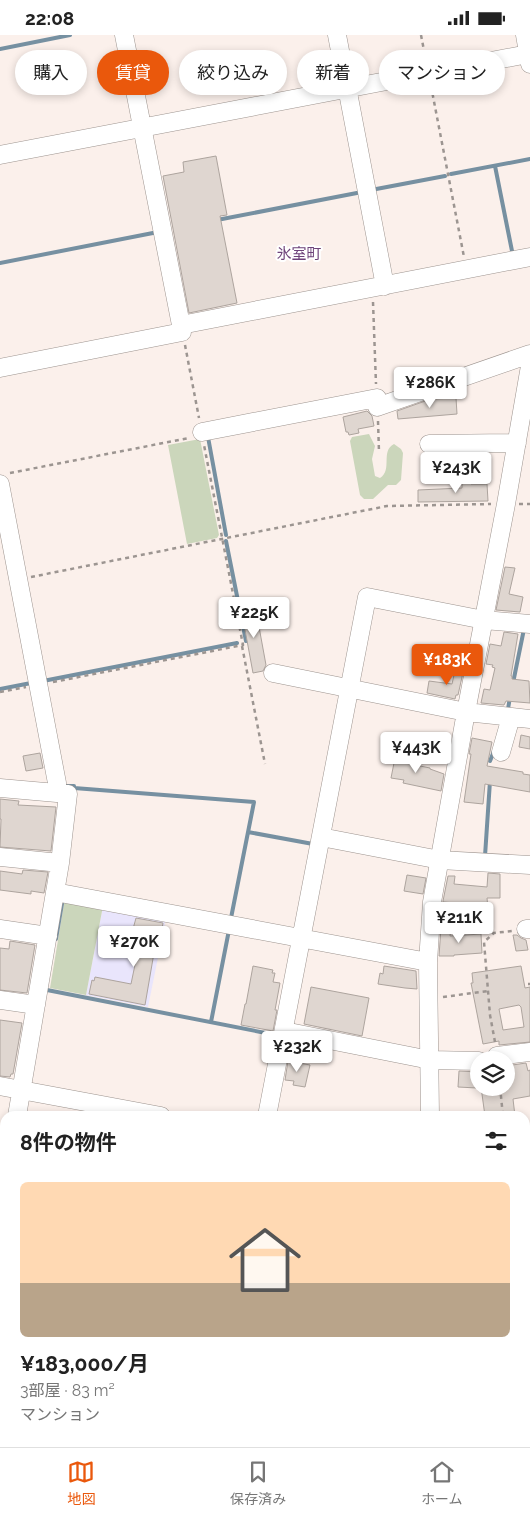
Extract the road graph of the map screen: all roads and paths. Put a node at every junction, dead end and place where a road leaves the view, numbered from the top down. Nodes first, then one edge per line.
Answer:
1 (124, 35) edge
2 (336, 35) edge
3 (421, 35) edge
4 (525, 35) edge
5 (339, 50) edge
6 (424, 50) edge
7 (530, 61) edge
8 (505, 64) edge
9 (310, 95) edge
10 (348, 95) edge
11 (432, 95) edge
12 (142, 127) junction
13 (0, 155) edge
14 (530, 257) edge
15 (467, 270) junction
16 (379, 287) junction
17 (182, 333) joint
18 (530, 354) edge
19 (530, 366) edge
20 (0, 368) edge
21 (377, 403) junction
22 (202, 434) junction
23 (517, 443) junction
24 (428, 444) dead end
25 (379, 452) dead end
26 (5, 479) edge
27 (506, 504) junction
28 (222, 539) junction
29 (18, 579) junction
30 (484, 620) junction
31 (530, 623) edge
32 (242, 645) junction
33 (273, 673) dead end
34 (38, 685) junction
35 (350, 688) junction
36 (0, 692) edge
37 (466, 712) junction
38 (511, 717) junction
39 (530, 719) edge
40 (501, 752) dead end
41 (265, 764) dead end
42 (0, 788) edge
43 (57, 793) junction
44 (321, 837) junction
45 (0, 857) edge
46 (440, 859) junction
47 (60, 863) junction
48 (530, 865) edge
49 (55, 892) junction
50 (0, 929) edge
51 (528, 929) edge
52 (48, 936) junction
53 (301, 939) junction
54 (428, 961) junction
55 (488, 991) junction
56 (429, 999) junction
57 (0, 1001) edge
58 (36, 1005) junction
59 (284, 1031) junction
60 (496, 1051) edge
61 (530, 1052) edge
62 (515, 1055) edge
63 (430, 1060) junction
64 (470, 1061) edge
65 (0, 1086) edge
66 (22, 1089) junction
67 (501, 1096) edge
68 (18, 1111) edge
69 (135, 1111) edge
70 (269, 1111) edge
71 (430, 1111) edge
72 (502, 1111) edge

1 - 12 street
2 - 5 street
3 - 6 path
4 - 7 street
7 - 8 street
9 - 12 street
10 - 16 street
11 - 15 path
12 - 13 street
12 - 16 street
14 - 15 street
15 - 16 street
16 - 21 path
17 - 20 street
17 - 22 path
18 - 21 street
19 - 23 street
21 - 22 street
21 - 25 path
22 - 26 path
22 - 28 path
23 - 24 street
23 - 27 street
26 - 29 street
27 - 28 path
27 - 30 street
28 - 29 path
28 - 32 path
29 - 34 street
30 - 31 street
30 - 35 street
30 - 37 street
32 - 34 path
32 - 41 path
33 - 35 street
34 - 36 path
34 - 43 street
35 - 37 street
35 - 44 street
37 - 38 street
37 - 46 street
38 - 39 street
38 - 40 street
42 - 43 street
43 - 47 street
44 - 46 street
44 - 53 street
45 - 47 street
46 - 48 street
46 - 54 street
47 - 49 street
49 - 52 street
49 - 53 street
50 - 52 street
51 - 55 path
52 - 58 street
53 - 54 street
53 - 59 street
54 - 56 street
55 - 56 path
55 - 60 path
56 - 63 street
57 - 58 street
58 - 66 street
59 - 63 street
59 - 70 street
61 - 62 street
63 - 64 street
63 - 71 street
65 - 66 street
66 - 68 street
66 - 69 street
67 - 72 path

